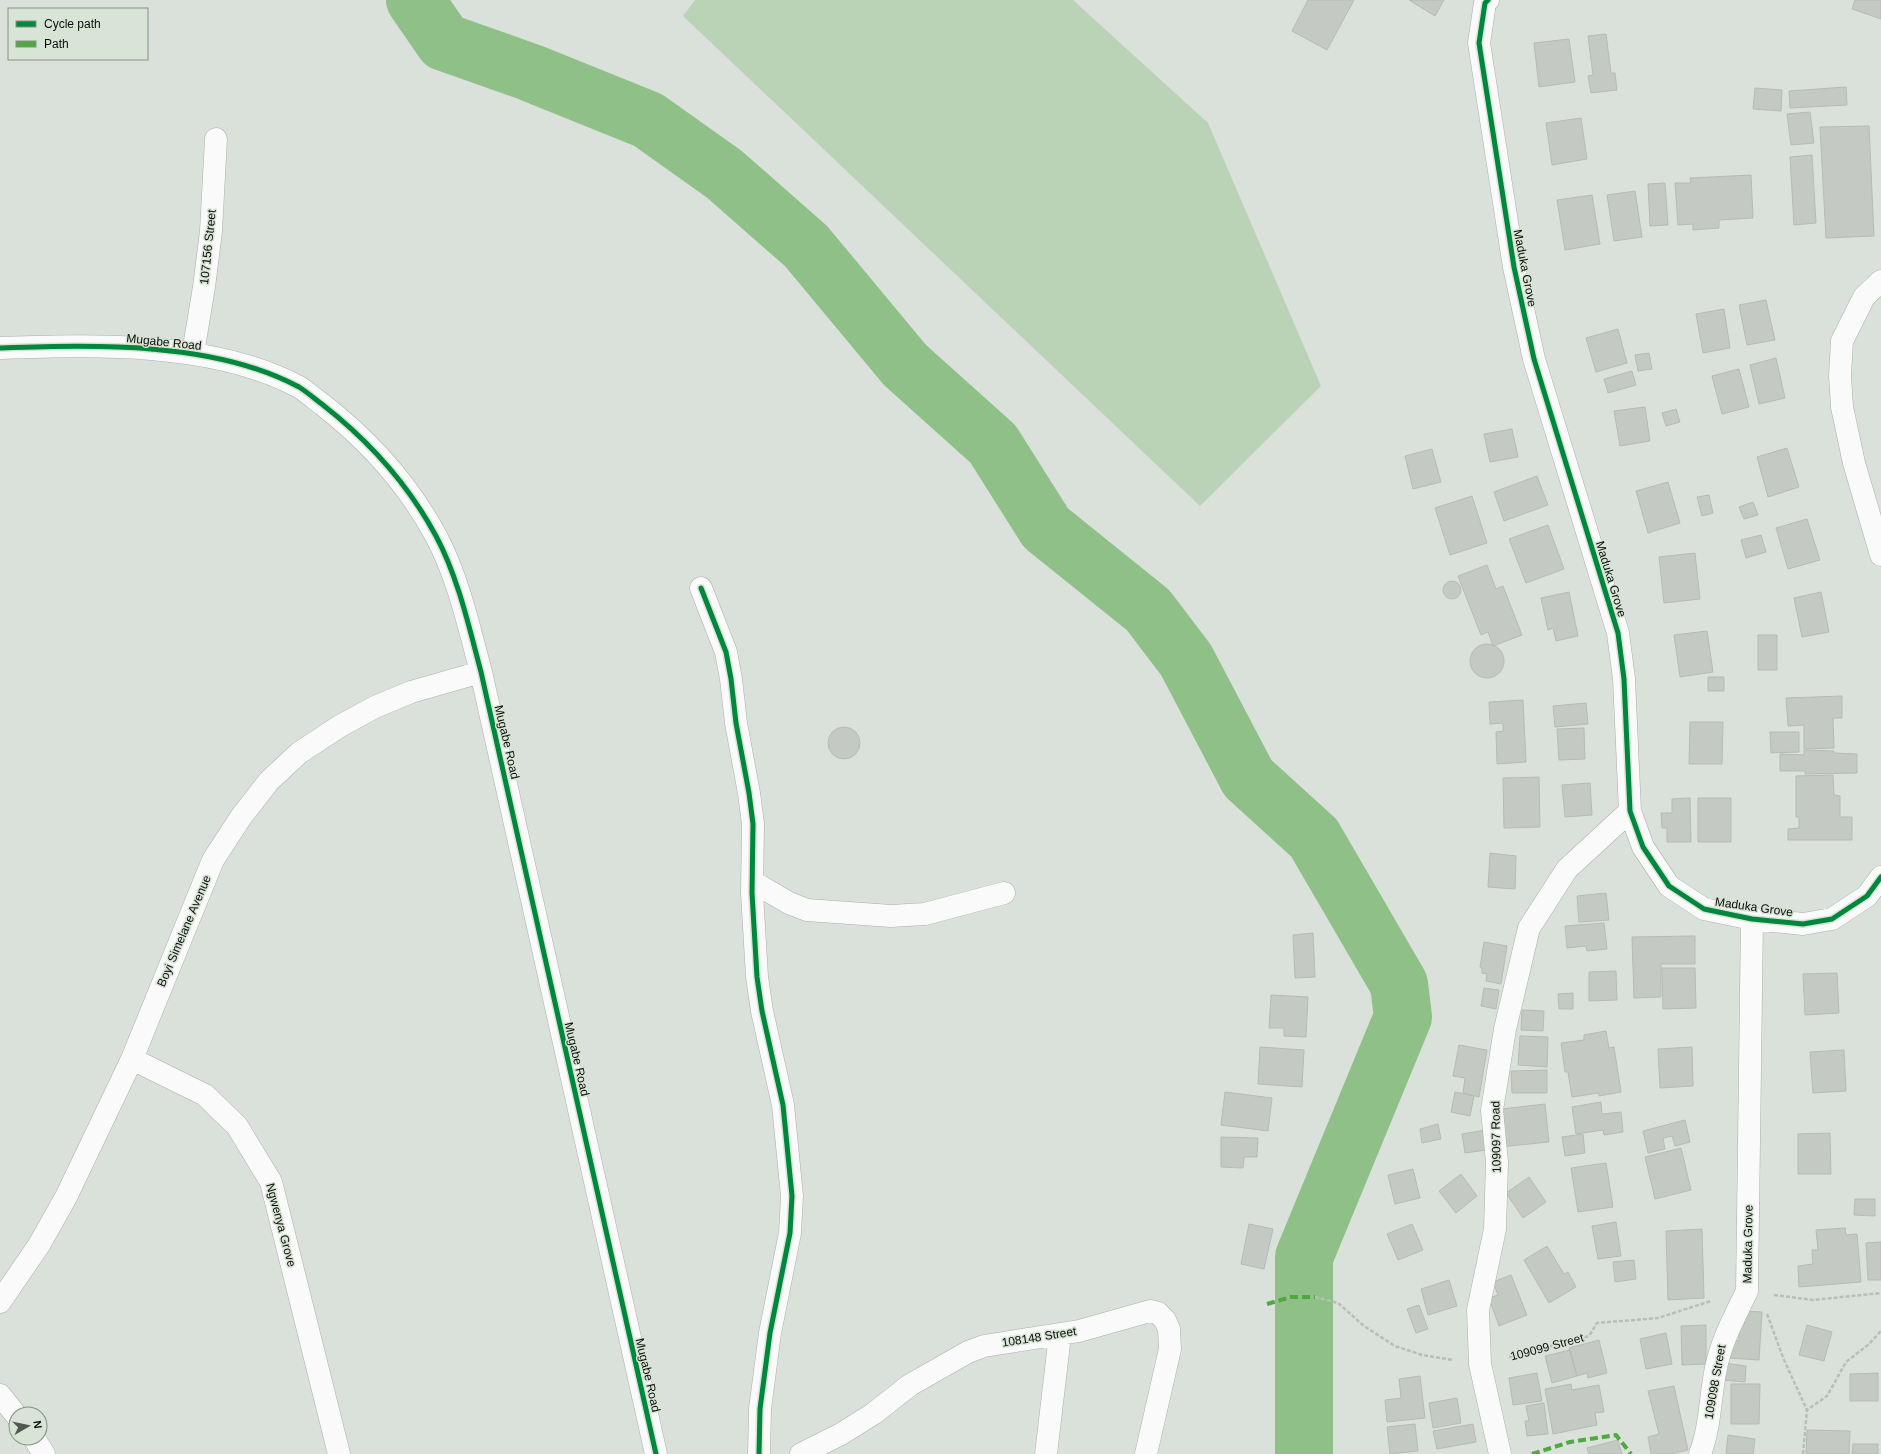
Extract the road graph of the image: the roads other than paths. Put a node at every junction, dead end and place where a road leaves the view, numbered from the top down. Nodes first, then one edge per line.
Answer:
1 (1488, 0) edge
2 (216, 139) dead end
3 (1881, 281) edge
4 (0, 348) edge
5 (193, 354) junction
6 (1881, 555) edge
7 (701, 588) dead end
8 (481, 672) junction
9 (1630, 811) junction
10 (1881, 877) edge
11 (753, 882) junction
12 (1004, 893) dead end
13 (1752, 919) junction
14 (132, 1059) junction
15 (1747, 1291) joint
16 (0, 1302) edge
17 (1060, 1335) junction
18 (0, 1395) edge
19 (9, 1406) edge
20 (808, 1452) edge
21 (339, 1454) edge
22 (656, 1454) edge
23 (759, 1454) edge
24 (1046, 1454) edge
25 (1146, 1454) edge
26 (1500, 1454) edge
27 (1700, 1454) edge

1 - 9 street, Maduka Grove
2 - 5 street, 107156 Street
3 - 6 street
4 - 5 street, Mugabe Road
5 - 8 street, Mugabe Road
7 - 11 street
8 - 14 street, Boyi Simelane Avenue
8 - 22 street, Mugabe Road
9 - 13 street, Maduka Grove
9 - 26 street, 109097 Road
10 - 13 street, Maduka Grove
11 - 12 street
11 - 23 street
13 - 15 street, Maduka Grove
14 - 16 street, Boyi Simelane Avenue
14 - 21 street, Ngwenya Grove
15 - 27 street, 109098 Street
17 - 20 street, 108148 Street
17 - 24 street
17 - 25 street, 108148 Street
18 - 19 street

